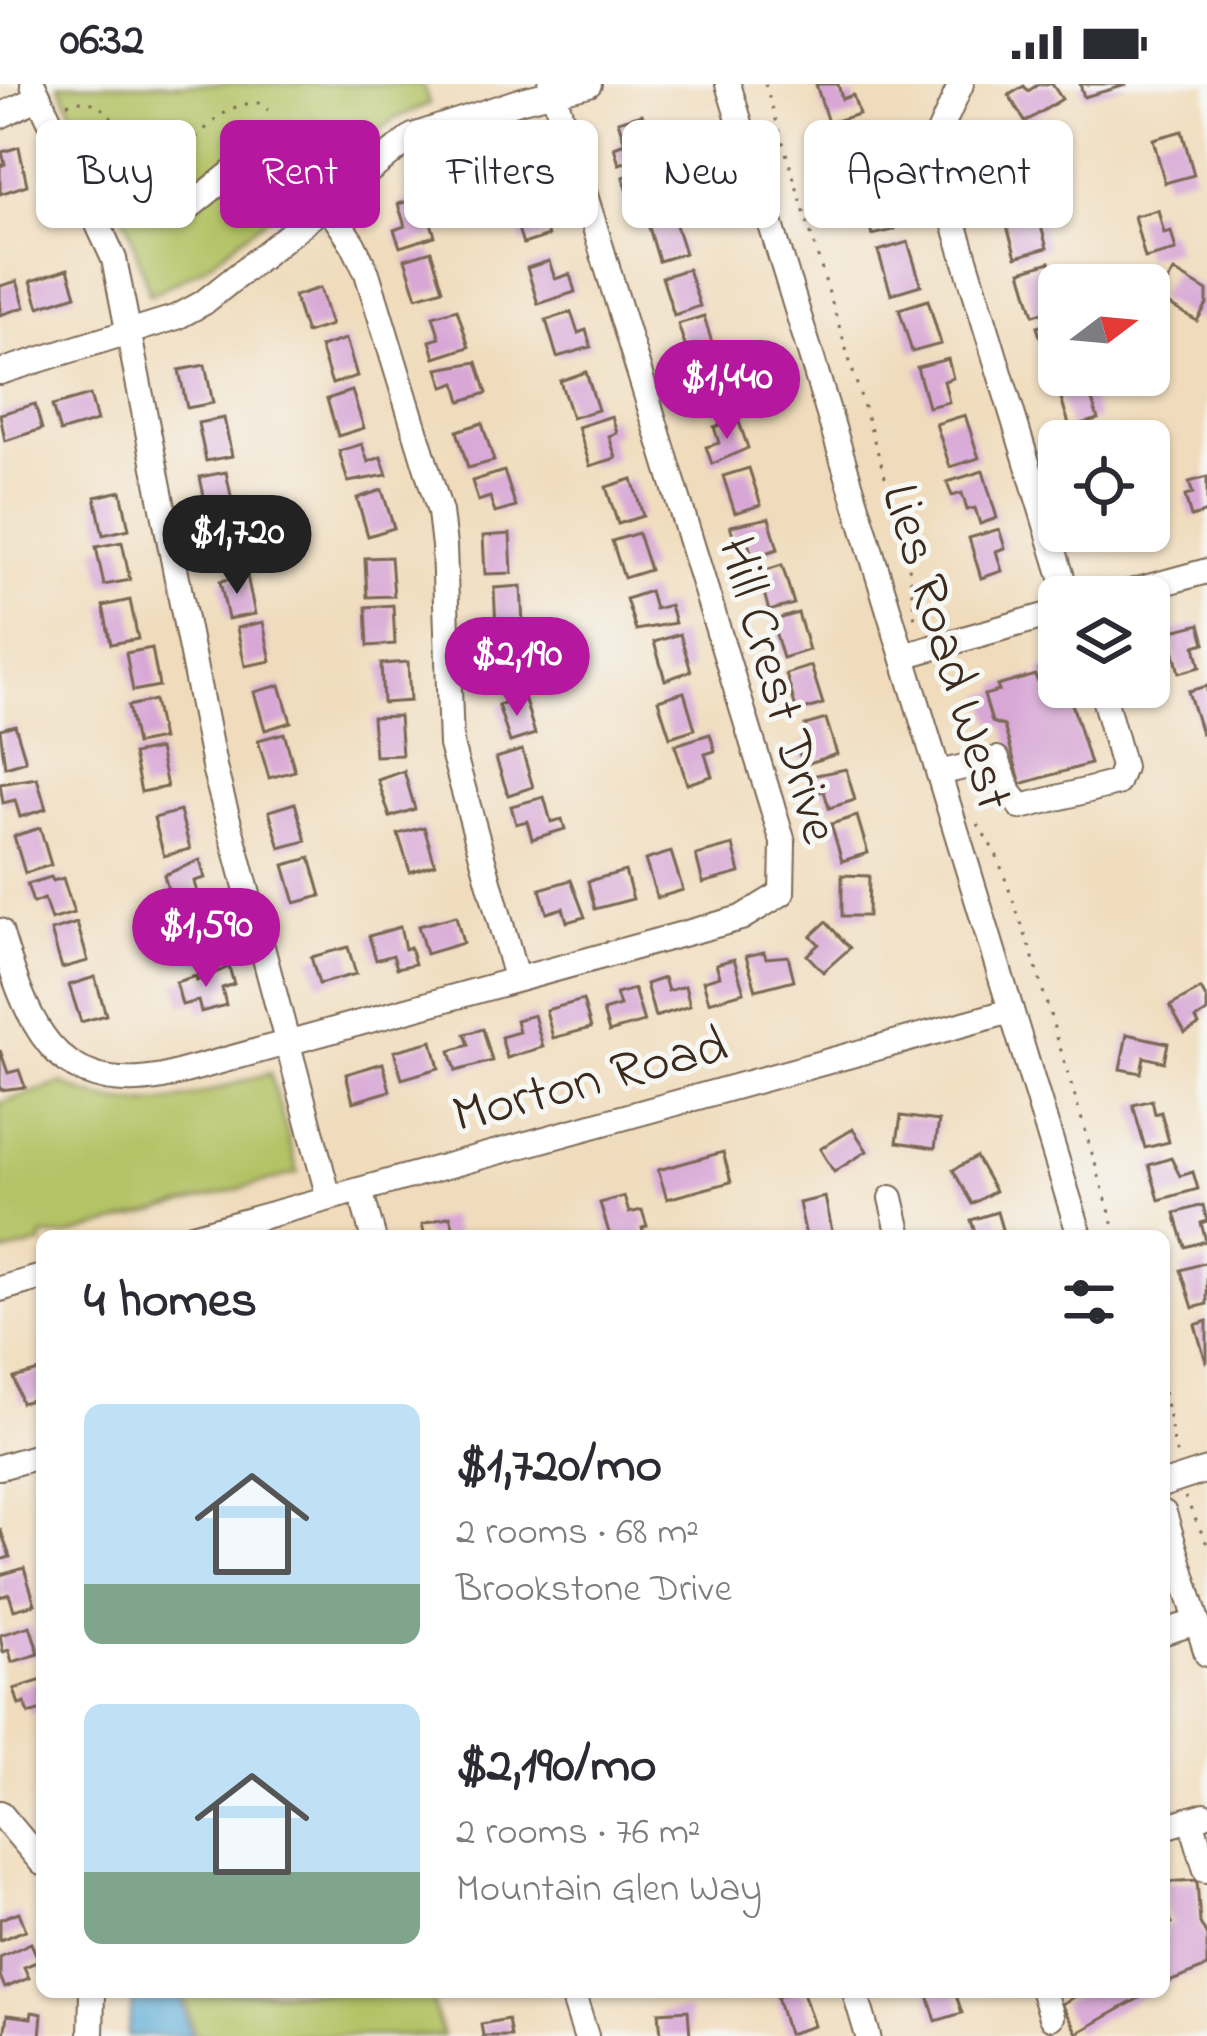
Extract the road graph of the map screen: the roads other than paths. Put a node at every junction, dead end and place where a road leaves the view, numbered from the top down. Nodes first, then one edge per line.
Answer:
1 (589, 84) edge
2 (728, 84) edge
3 (962, 84) edge
4 (552, 88) edge
5 (36, 91) edge
6 (0, 116) edge
7 (380, 161) edge
8 (220, 184) edge
9 (196, 202) edge
10 (294, 228) edge
11 (340, 228) edge
12 (129, 332) junction
13 (0, 372) edge
14 (1207, 571) edge
15 (1062, 576) edge
16 (1170, 581) edge
17 (1038, 618) edge
18 (903, 656) junction
19 (1107, 708) edge
20 (939, 773) junction
21 (0, 931) edge
22 (516, 978) junction
23 (1011, 1011) junction
24 (288, 1042) junction
25 (359, 1190) junction
26 (329, 1198) junction
27 (891, 1198) dead end
28 (214, 1230) edge
29 (371, 1230) edge
30 (899, 1230) edge
31 (1077, 1230) edge
32 (36, 1279) edge
33 (0, 1289) edge
34 (36, 1457) edge
35 (0, 1467) edge
36 (1207, 1470) edge
37 (1170, 1482) edge
38 (1170, 1533) edge
39 (1197, 1622) junction
40 (1170, 1630) edge
41 (1207, 1654) edge
42 (0, 1813) edge
43 (1199, 1817) edge
44 (1170, 1825) edge
45 (36, 1856) edge
46 (1206, 1870) edge
47 (92, 1998) edge
48 (574, 1998) edge
49 (857, 1998) edge
50 (1045, 1998) edge
51 (1051, 2017) dead end
52 (91, 2036) edge
53 (586, 2036) edge
54 (868, 2036) edge

1 - 4 street
2 - 18 street, Lies Road West
3 - 15 street
4 - 7 street
4 - 22 street, Hill Crest Drive
5 - 6 street
5 - 12 street
8 - 9 street
10 - 12 street
11 - 22 street
12 - 13 street
12 - 24 street
14 - 16 street
17 - 18 street
18 - 20 street, Lies Road West
19 - 20 street
20 - 23 street, Lies Road West
21 - 24 street, Hill Crest Drive
22 - 24 street, Hill Crest Drive
23 - 25 street, Morton Road
23 - 31 street, Lies Road West
24 - 26 street
25 - 26 street, Morton Road
25 - 29 street
26 - 28 street, Morton Road
27 - 30 street
32 - 33 street
34 - 35 street
36 - 37 street
38 - 39 street
39 - 40 street
39 - 41 street
42 - 45 street
43 - 44 street
43 - 46 street
47 - 52 street
48 - 53 street
49 - 54 street
50 - 51 street

